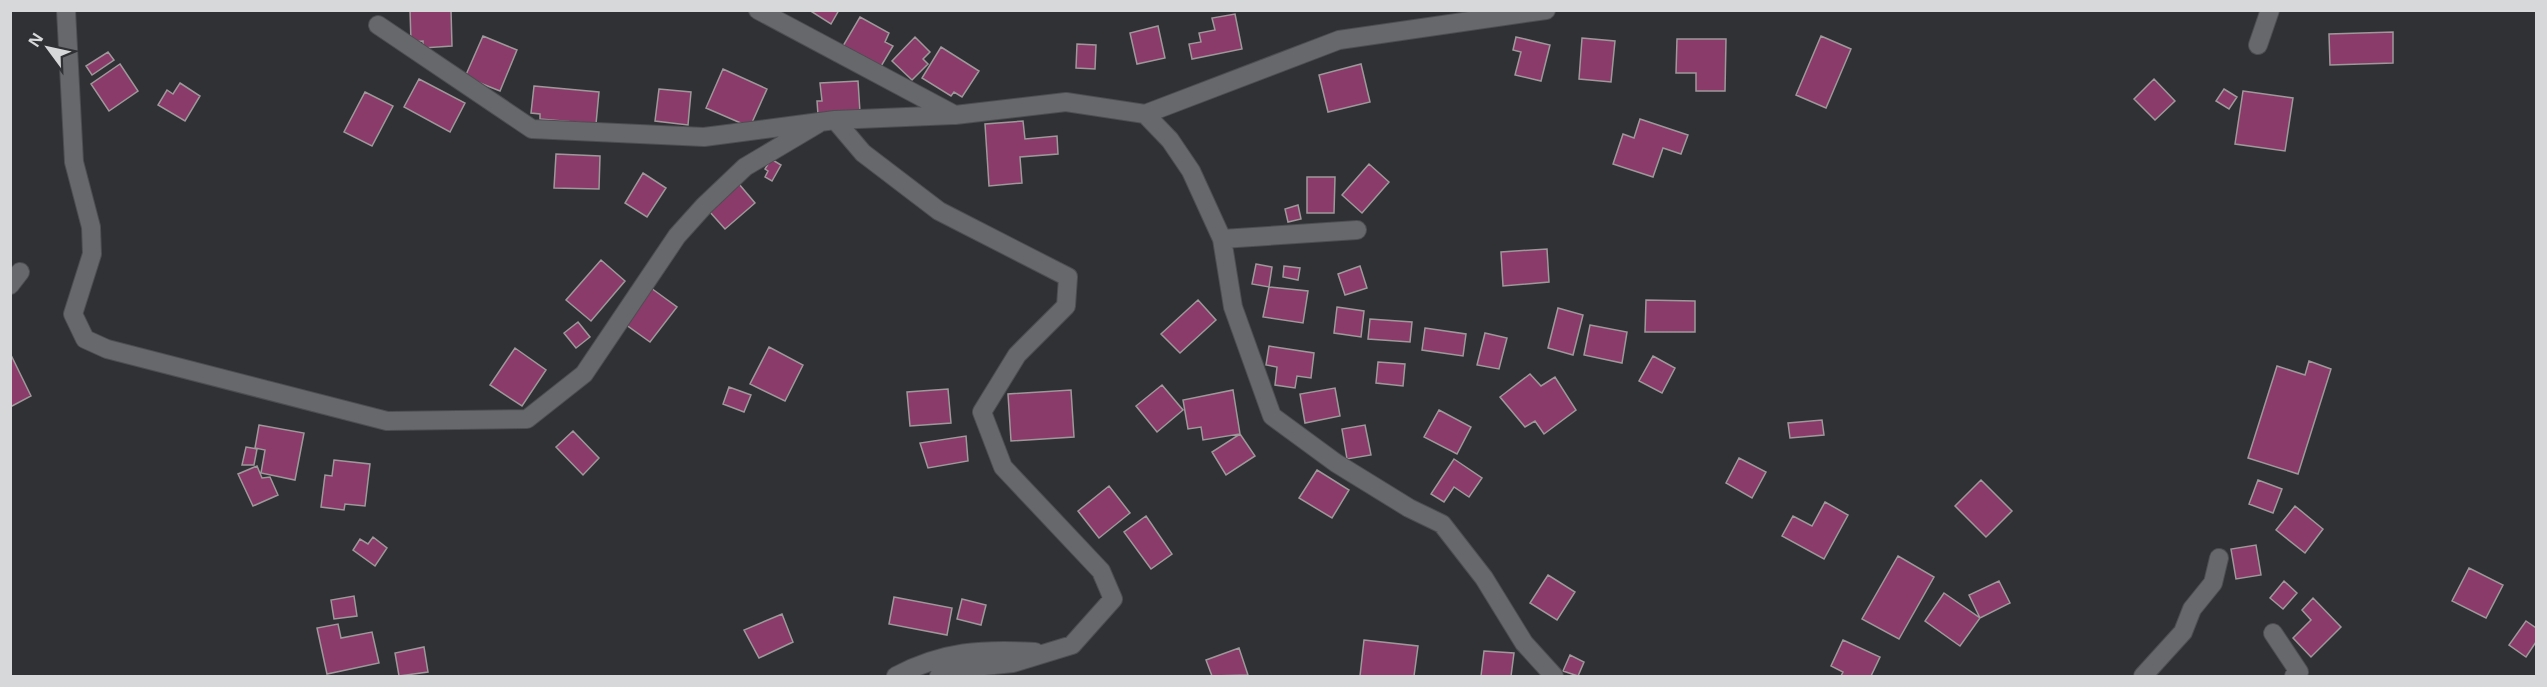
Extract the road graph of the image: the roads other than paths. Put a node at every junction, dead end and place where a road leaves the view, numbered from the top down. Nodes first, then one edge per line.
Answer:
1 (66, 10) edge
2 (758, 10) edge
3 (1546, 10) edge
4 (2270, 10) edge
5 (1473, 16) edge
6 (378, 25) dead end
7 (2258, 45) dead end
8 (1145, 114) junction
9 (955, 115) junction
10 (828, 121) junction
11 (1357, 230) dead end
12 (1222, 239) junction
13 (2219, 558) dead end
14 (2273, 633) dead end
15 (1048, 652) junction
16 (896, 676) edge
17 (939, 676) edge
18 (1554, 676) edge
19 (2143, 676) edge
20 (2294, 676) edge

1 - 10 street
2 - 9 street
3 - 5 street
4 - 7 street
5 - 8 street
6 - 10 street
8 - 9 street
8 - 12 street
9 - 10 street
10 - 15 street
11 - 12 street
12 - 18 street
13 - 19 street
14 - 20 street
15 - 16 street
15 - 17 street

